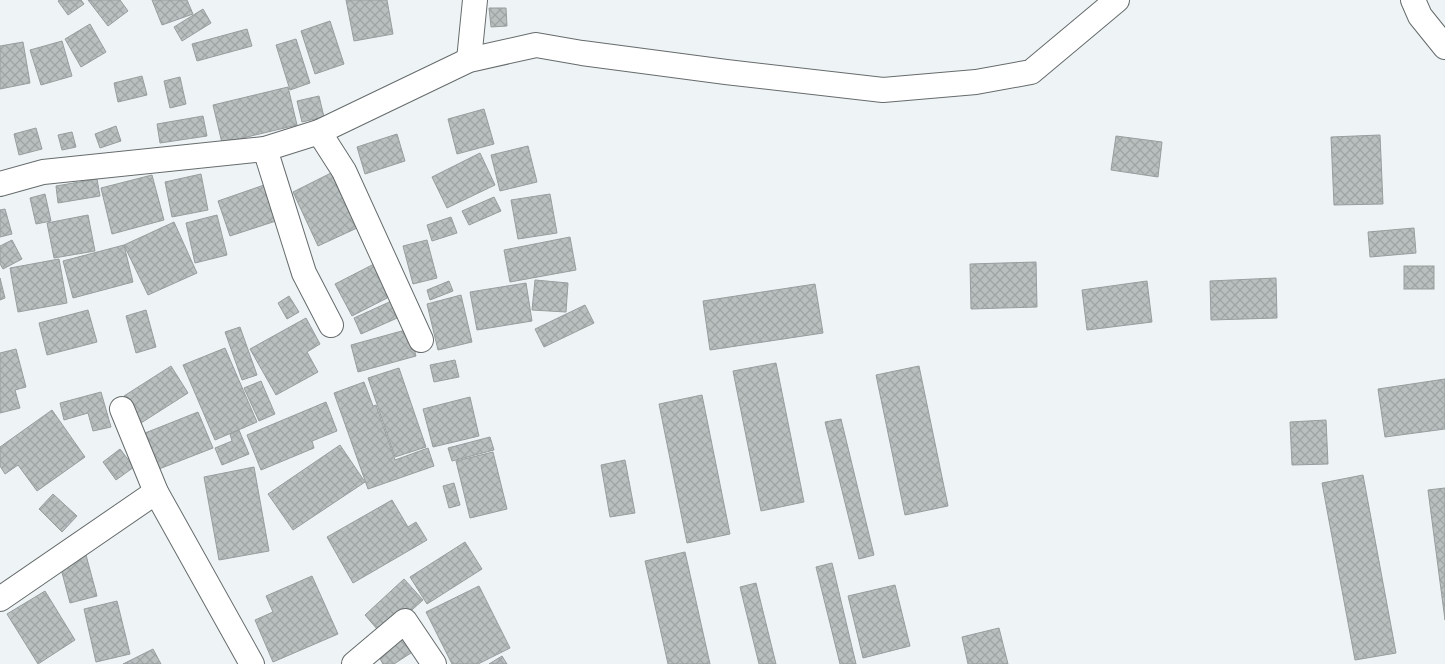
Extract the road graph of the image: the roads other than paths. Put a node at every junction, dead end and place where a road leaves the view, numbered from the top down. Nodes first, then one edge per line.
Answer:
1 (475, 0) edge
2 (1117, 0) edge
3 (1413, 0) edge
4 (1445, 47) edge
5 (469, 60) junction
6 (319, 132) junction
7 (265, 149) junction
8 (0, 184) edge
9 (330, 325) dead end
10 (421, 340) dead end
11 (122, 409) dead end
12 (156, 492) junction
13 (0, 599) edge
14 (252, 664) edge
15 (354, 664) edge
16 (434, 664) edge

1 - 5 street
2 - 5 street
3 - 4 street
5 - 6 street
6 - 7 street
6 - 10 street
7 - 8 street
7 - 9 street
11 - 12 street
12 - 13 street
12 - 14 street
15 - 16 street

